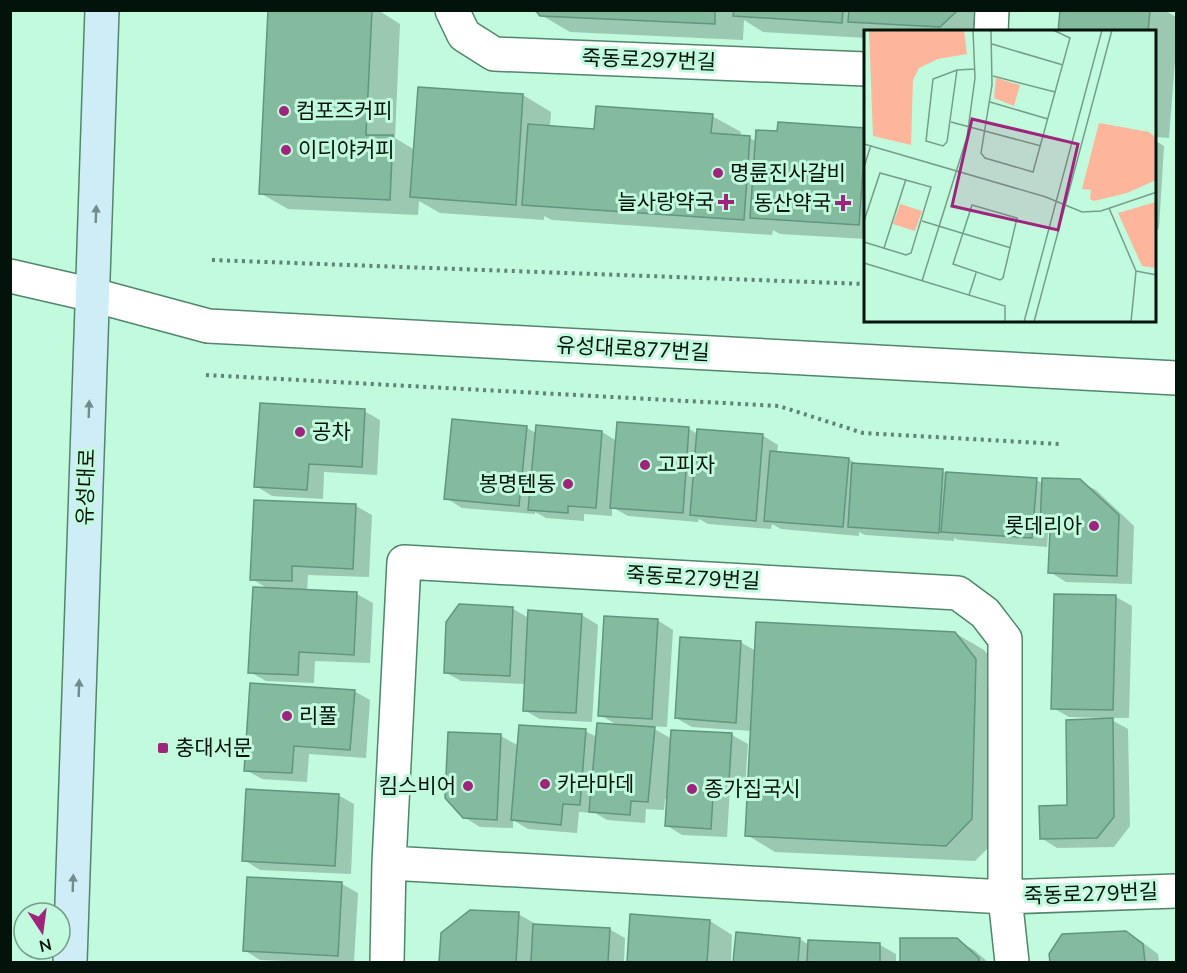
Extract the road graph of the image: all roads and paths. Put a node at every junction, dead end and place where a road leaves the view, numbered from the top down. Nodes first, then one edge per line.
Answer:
1 (102, 10) edge
2 (452, 10) edge
3 (992, 10) edge
4 (991, 30) edge
5 (864, 69) edge
6 (212, 260) dead end
7 (10, 276) edge
8 (864, 284) edge
9 (93, 295) junction
10 (206, 375) dead end
11 (1176, 378) edge
12 (1059, 444) dead end
13 (390, 863) junction
14 (1176, 891) edge
15 (1005, 897) junction
16 (70, 963) edge
17 (387, 963) edge
18 (1012, 963) edge

9 -> 1 main road, 유성대로
2 - 5 street, 죽동로297번길
3 - 4 street
6 - 8 path
7 - 9 street, 유성대로877번길
9 - 11 street, 유성대로877번길
16 -> 9 main road, 유성대로
10 - 12 path
13 - 15 street, 죽동로279번길
13 - 15 street, 죽동로279번길
13 - 17 street, 죽동로279번길
14 - 15 street, 죽동로279번길
15 - 18 street, 죽동로279번길

